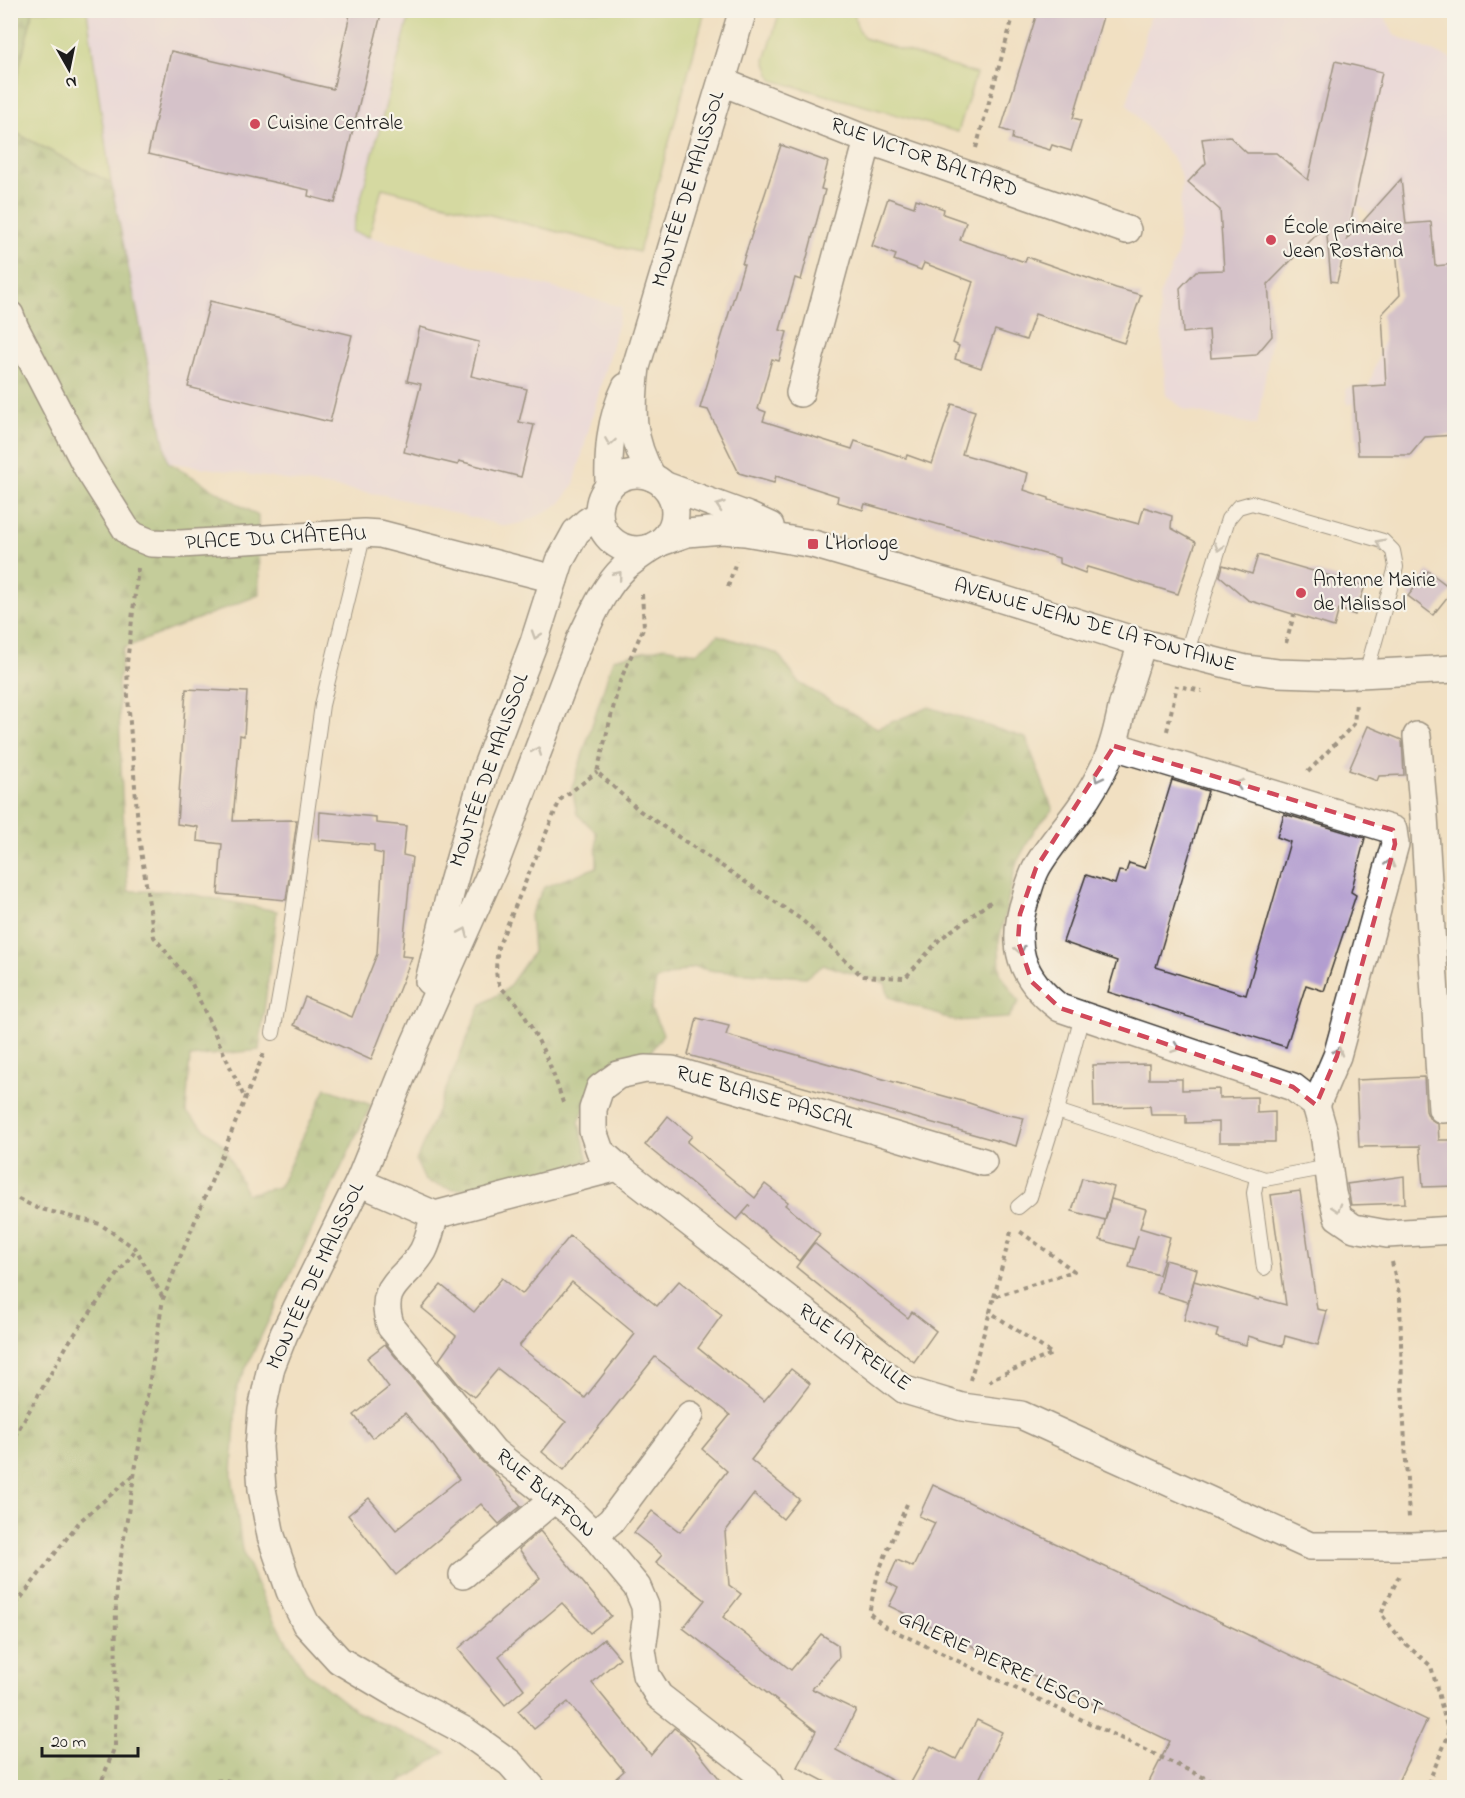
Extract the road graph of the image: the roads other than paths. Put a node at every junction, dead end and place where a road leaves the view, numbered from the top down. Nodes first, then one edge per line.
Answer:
1 (743, 10) edge
2 (722, 82) junction
3 (868, 140) junction
4 (1127, 230) dead end
5 (10, 315) edge
6 (636, 367) junction
7 (800, 393) dead end
8 (659, 481) junction
9 (609, 487) junction
10 (599, 514) junction
11 (364, 533) junction
12 (657, 544) junction
13 (813, 544) junction
14 (554, 579) junction
15 (1142, 643) junction
16 (1186, 655) junction
17 (1455, 669) edge
18 (1354, 674) junction
19 (1417, 736) dead end
20 (1114, 746) junction
21 (1082, 1016) junction
22 (273, 1033) road end
23 (415, 1043) junction
24 (1316, 1105) junction
25 (1455, 1108) edge
26 (1057, 1110) junction
27 (983, 1162) dead end
28 (618, 1167) junction
29 (1329, 1167) junction
30 (1257, 1177) junction
31 (359, 1182) junction
32 (1018, 1207) dead end
33 (435, 1215) junction
34 (1455, 1230) edge
35 (1264, 1268) dead end
36 (690, 1415) dead end
37 (554, 1499) junction
38 (594, 1535) junction
39 (1455, 1544) edge
40 (463, 1575) dead end
41 (532, 1788) edge
42 (771, 1788) edge

1 - 2 street, MONTÉE DE MALISSOL
2 - 3 street, RUE VICTOR BALTARD
2 - 6 street, MONTÉE DE MALISSOL
3 - 4 street, RUE VICTOR BALTARD
3 - 7 street
5 - 11 street, PLACE DU CHÂTEAU
6 - 8 street, MONTÉE DE MALISSOL
6 -> 9 street, MONTÉE DE MALISSOL
8 - 9 street
8 - 12 street, MONTÉE DE MALISSOL
13 -> 8 street, AVENUE JEAN DE LA FONTAINE
9 - 10 street, MONTÉE DE MALISSOL
10 - 12 street
10 - 14 street, MONTÉE DE MALISSOL
11 - 14 street, PLACE DU CHÂTEAU
11 - 22 lane
12 - 13 street, AVENUE JEAN DE LA FONTAINE
23 -> 12 street, MONTÉE DE MALISSOL
13 - 15 street, AVENUE JEAN DE LA FONTAINE
14 -> 23 street, MONTÉE DE MALISSOL
15 - 16 street, AVENUE JEAN DE LA FONTAINE
15 - 20 street
16 - 18 street, AVENUE JEAN DE LA FONTAINE
18 -> 16 lane
17 - 18 street, AVENUE JEAN DE LA FONTAINE
19 - 25 street
20 -> 21 street
24 -> 20 street
21 -> 24 street
21 - 26 lane
23 - 31 street, MONTÉE DE MALISSOL
24 - 29 street
26 - 30 lane
26 - 32 lane
27 - 28 street, RUE BLAISE PASCAL
28 - 33 street
28 - 39 street, RUE LATREILLE
29 - 30 lane
29 -> 34 street
30 - 35 lane
31 - 33 street
31 - 41 street, MONTÉE DE MALISSOL
33 - 37 street, RUE BUFFON
36 - 38 street
37 - 38 street, RUE BUFFON
37 - 40 street
38 - 42 street, RUE BUFFON

